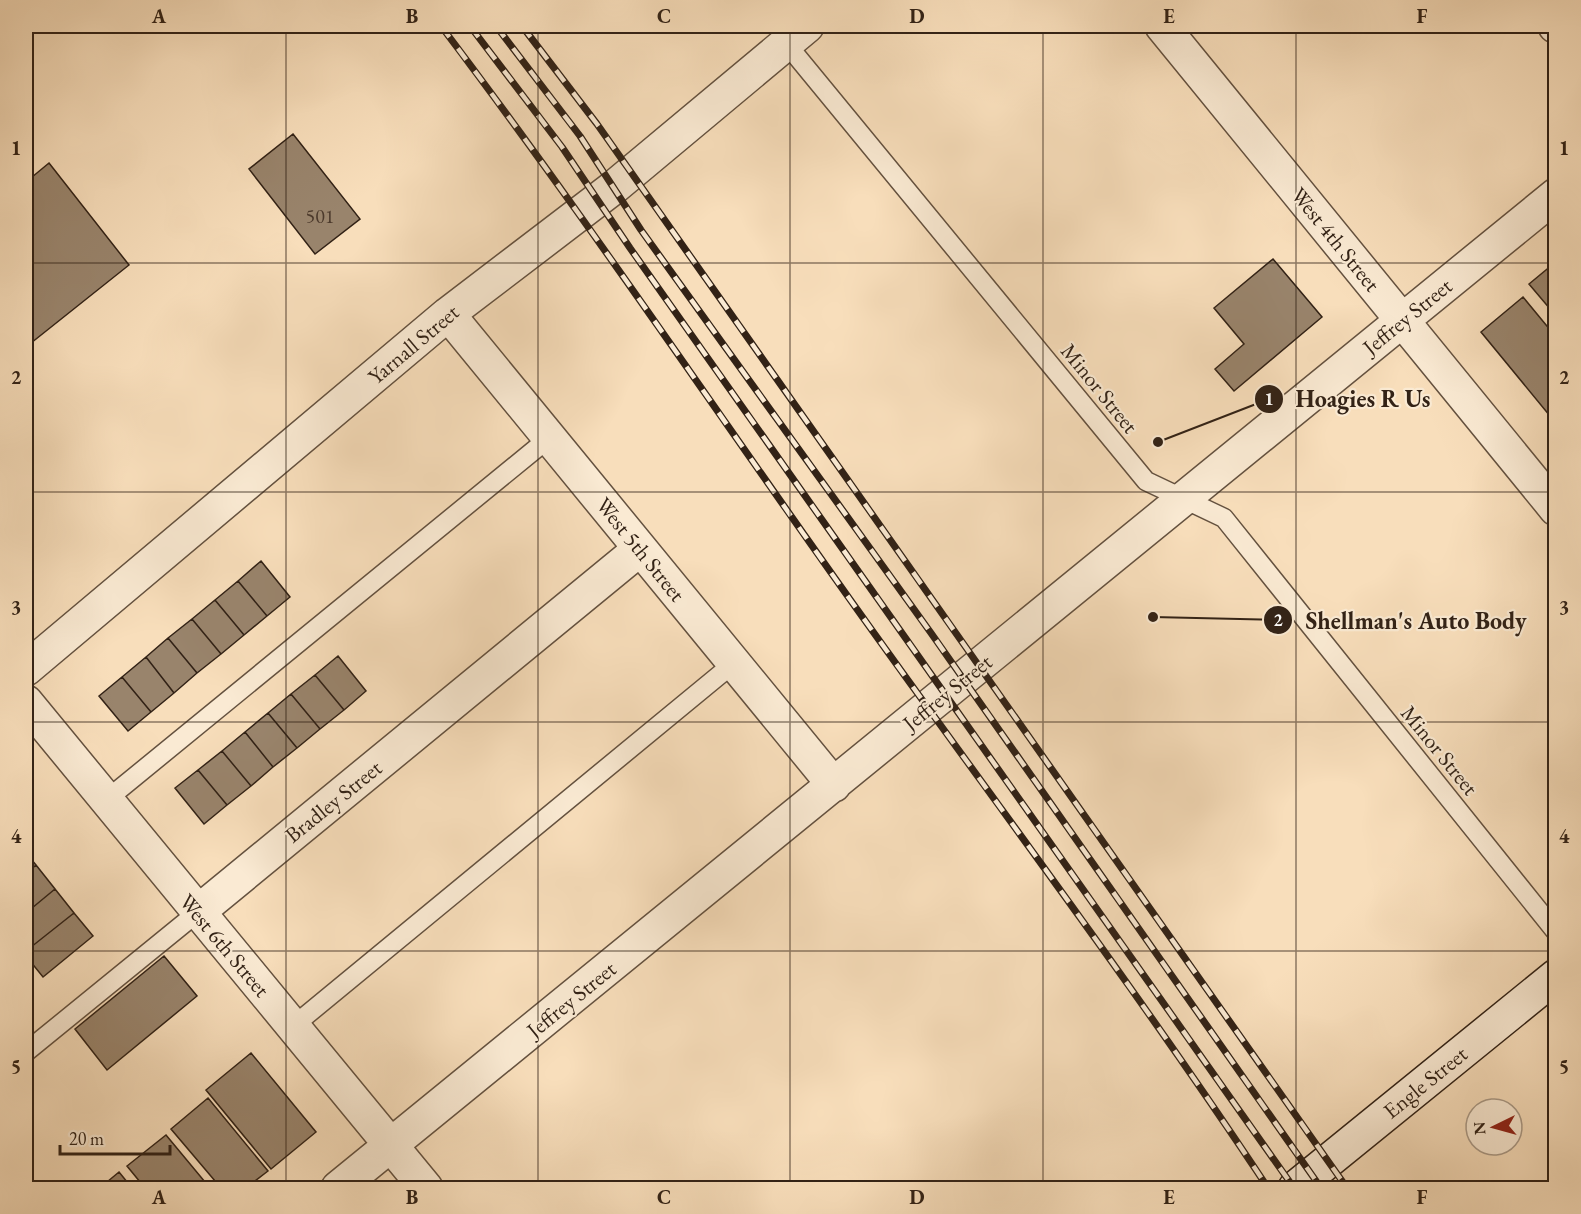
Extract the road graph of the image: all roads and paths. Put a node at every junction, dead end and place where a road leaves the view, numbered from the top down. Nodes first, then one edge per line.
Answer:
1 (1162, 26) edge
2 (796, 34) edge
3 (1556, 195) edge
4 (448, 314) junction
5 (1402, 320) junction
6 (549, 438) junction
7 (1183, 499) junction
8 (1556, 509) edge
9 (640, 549) junction
10 (734, 663) junction
11 (26, 669) edge
12 (26, 702) edge
13 (834, 785) junction
14 (105, 801) junction
15 (198, 912) junction
16 (1556, 932) edge
17 (1556, 976) edge
18 (292, 1027) junction
19 (26, 1052) edge
20 (391, 1146) junction
21 (338, 1188) edge
22 (426, 1188) edge
23 (1295, 1188) edge

1 - 5 street, West 4th Street
2 - 4 street, Yarnall Street
2 - 7 lane, Minor Street
3 - 5 street, Jeffrey Street
4 - 6 street, West 5th Street
4 - 11 street, Yarnall Street
5 - 7 street, Jeffrey Street
5 - 8 street, West 4th Street
6 - 9 street, West 5th Street
6 - 14 lane
7 - 13 street, Jeffrey Street
7 - 16 lane, Minor Street
9 - 10 street, West 5th Street
9 - 15 street, Bradley Street
10 - 13 street, West 5th Street
10 - 18 lane
12 - 14 street, West 6th Street
13 - 20 street, Jeffrey Street
14 - 15 street, West 6th Street
15 - 18 street, West 6th Street
15 - 19 lane, Bradley Street
17 - 23 street, Engle Street
18 - 20 street, West 6th Street
20 - 21 street, Jeffrey Street
20 - 22 street, West 6th Street

